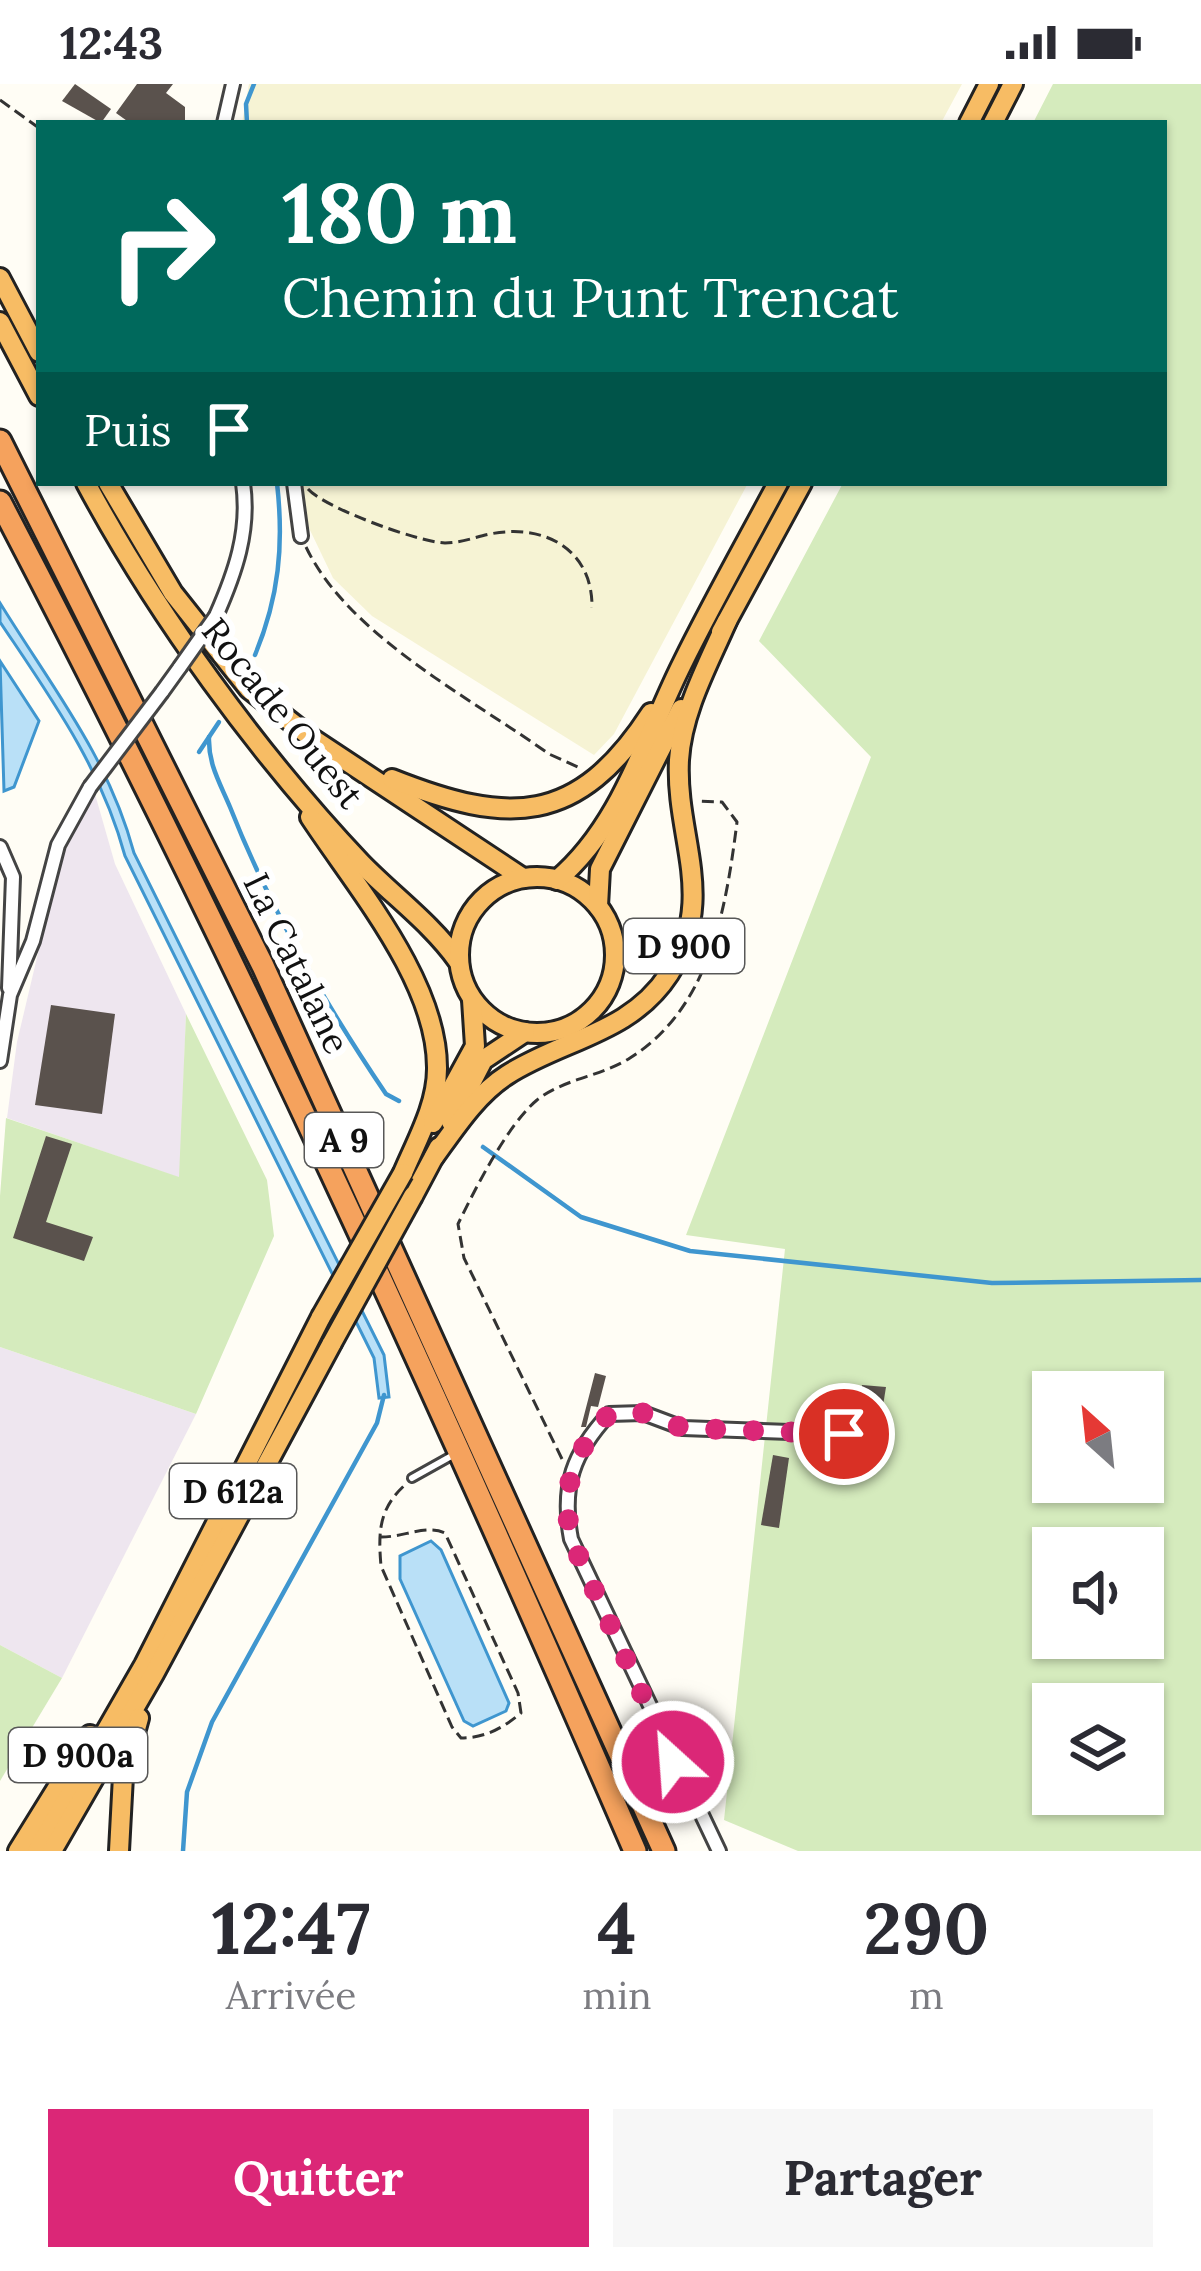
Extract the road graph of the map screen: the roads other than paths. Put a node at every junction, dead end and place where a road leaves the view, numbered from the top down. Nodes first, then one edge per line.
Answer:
1 (233, 84) edge
2 (989, 84) edge
3 (1013, 84) edge
4 (225, 120) edge
5 (971, 120) edge
6 (995, 120) edge
7 (0, 278) edge
8 (0, 322) edge
9 (36, 346) edge
10 (36, 390) edge
11 (0, 441) edge
12 (88, 486) edge
13 (110, 486) edge
14 (243, 486) edge
15 (299, 486) edge
16 (776, 486) edge
17 (800, 486) edge
18 (0, 502) edge
19 (301, 536) road end
20 (727, 621) junction
21 (681, 666) junction
22 (254, 732) junction
23 (349, 762) junction
24 (0, 847) edge
25 (523, 878) junction
26 (557, 880) junction
27 (598, 906) junction
28 (458, 961) junction
29 (10, 995) junction
30 (472, 999) junction
31 (525, 1032) junction
32 (0, 1055) edge
33 (434, 1157) junction
34 (403, 1173) junction
35 (844, 1434) dead end
36 (458, 1452) junction
37 (412, 1478) road end
38 (149, 1670) junction
39 (18, 1851) edge
40 (37, 1851) edge
41 (52, 1851) edge
42 (119, 1851) edge
43 (634, 1851) edge
44 (664, 1851) edge
45 (719, 1851) edge

1 - 4 street
2 - 5 highway
3 - 6 highway
7 - 9 highway
8 - 10 highway
11 - 44 highway, La Catalane / A 9
12 - 22 highway, Rocade Ouest
13 - 23 highway, Rocade Ouest
14 - 29 street, bridge
15 - 19 street
16 - 21 highway
17 - 20 highway, D 900
18 - 36 highway, La Catalane / A 9
20 - 27 highway, D 900
20 - 33 highway, D 900
21 - 23 highway
21 - 26 highway
22 - 28 highway, Rocade Ouest
22 - 34 highway
23 - 25 highway, Rocade Ouest
24 - 29 street
25 - 26 highway
25 - 28 highway
26 - 27 highway
27 - 31 highway
28 - 30 highway, Rocade Ouest
29 - 32 street
30 - 31 highway
30 - 34 highway
31 - 33 highway
33 - 38 highway, D 612a, bridge
34 - 38 highway, D 612a, bridge
35 - 45 street
36 - 37 lane
36 - 43 highway, La Catalane / A 9
38 - 39 highway, D 900a
38 - 40 highway, D 612a
38 - 41 highway, D 612a
38 - 42 highway

